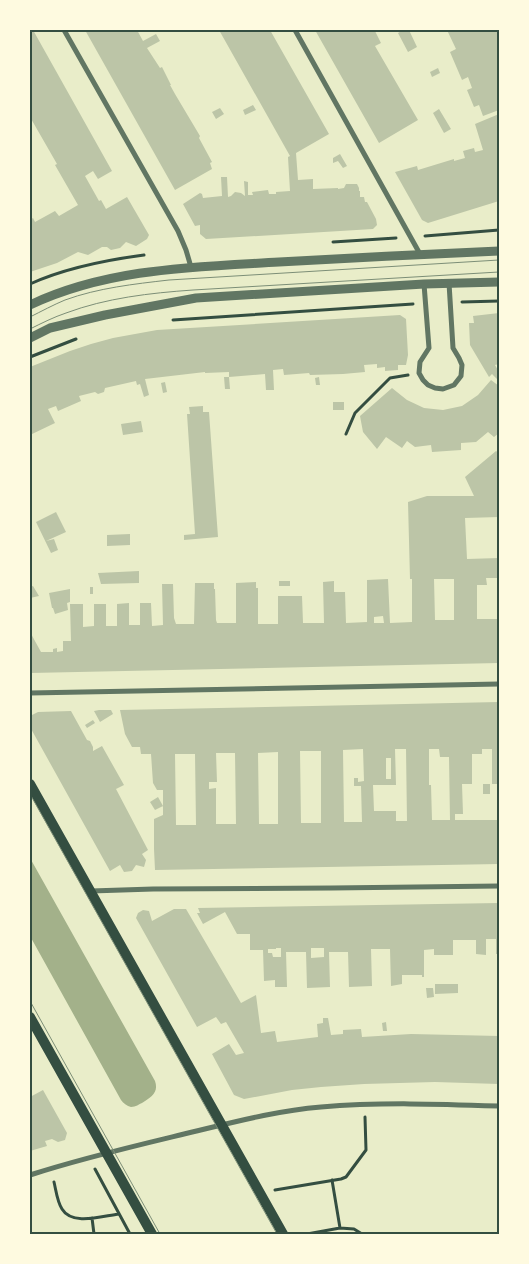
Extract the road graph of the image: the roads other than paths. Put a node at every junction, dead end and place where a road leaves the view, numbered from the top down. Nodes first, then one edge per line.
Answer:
1 (64, 30) edge
2 (294, 30) edge
3 (499, 251) edge
4 (420, 254) junction
5 (191, 267) junction
6 (499, 282) edge
7 (450, 283) junction
8 (424, 284) junction
9 (30, 305) edge
10 (30, 338) edge
11 (499, 684) edge
12 (30, 693) edge
13 (30, 784) edge
14 (499, 886) edge
15 (91, 891) junction
16 (30, 1017) edge
17 (499, 1106) edge
18 (221, 1125) junction
19 (106, 1152) junction
20 (30, 1175) edge
21 (152, 1234) edge
22 (282, 1234) edge

1 - 5 street
2 - 4 street
3 - 4 street
4 - 5 street
5 - 9 street
6 - 7 street
7 - 8 street
7 - 8 street
8 - 10 street
11 - 12 street
13 - 15 main road
14 - 15 street
15 - 18 main road
16 - 19 main road
17 - 18 street
18 - 19 street
18 - 22 main road
19 - 20 street
19 - 21 main road

